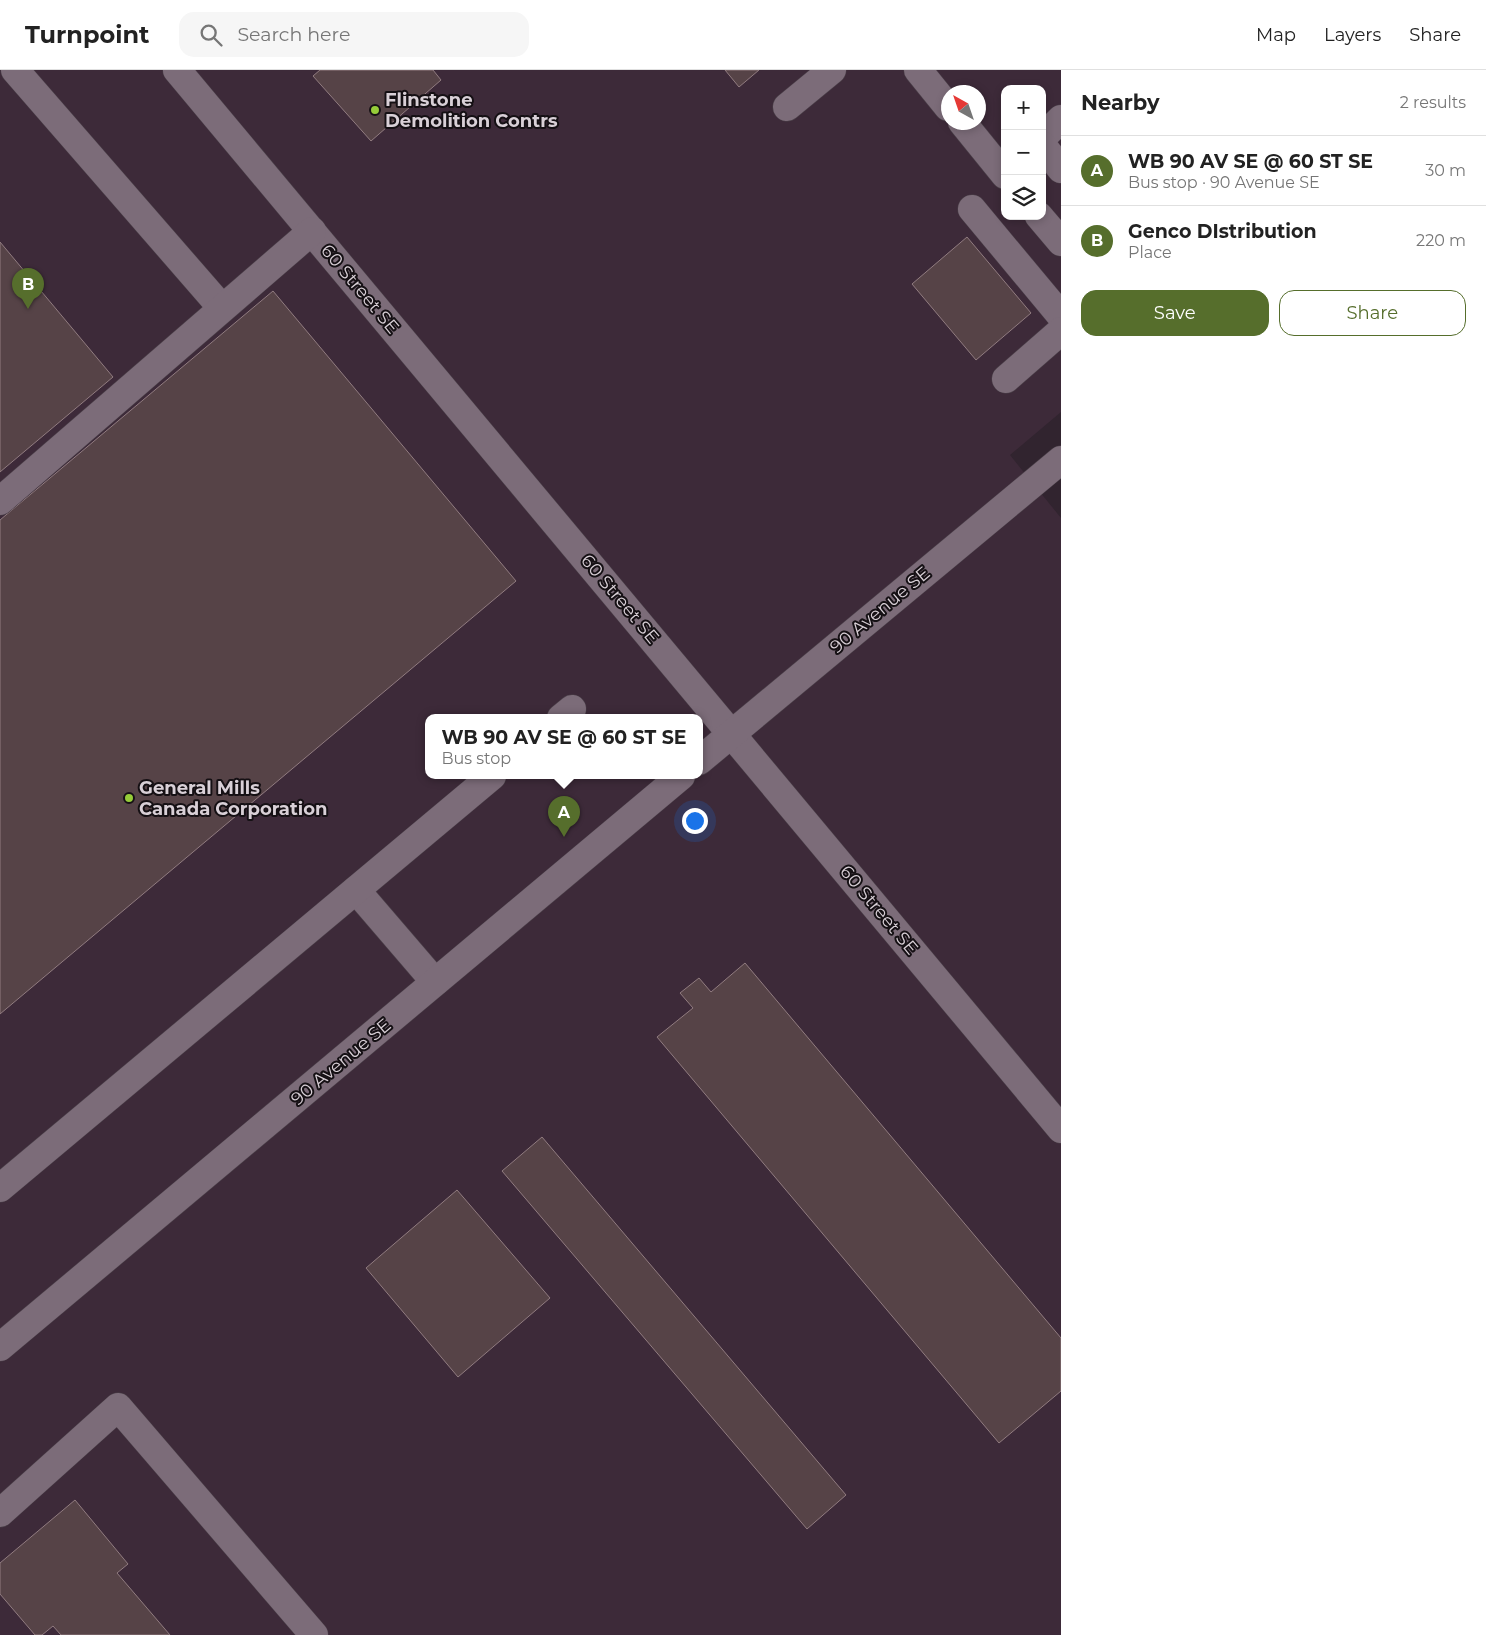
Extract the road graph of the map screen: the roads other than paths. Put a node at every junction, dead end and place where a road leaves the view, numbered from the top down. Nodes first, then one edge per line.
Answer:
1 (15, 70) edge
2 (177, 70) edge
3 (832, 70) edge
4 (918, 70) edge
5 (941, 98) edge
6 (787, 107) dead end
7 (1061, 119) edge
8 (969, 130) edge
9 (1046, 134) edge
10 (1046, 150) edge
11 (1001, 169) edge
12 (1061, 169) edge
13 (972, 209) dead end
14 (1042, 220) edge
15 (312, 231) junction
16 (1061, 242) edge
17 (222, 308) junction
18 (1061, 316) edge
19 (1061, 331) edge
20 (1006, 379) dead end
21 (1061, 460) edge
22 (0, 501) edge
23 (732, 733) junction
24 (703, 758) edge
25 (488, 779) edge
26 (677, 779) edge
27 (356, 890) junction
28 (435, 982) junction
29 (1061, 1130) edge
30 (0, 1188) edge
31 (0, 1347) edge
32 (0, 1513) edge
33 (314, 1635) edge

1 - 17 street
2 - 15 street, 60 Street SE
3 - 6 street
4 - 5 street
7 - 9 street
8 - 11 street
10 - 12 street
13 - 18 street
14 - 16 street
15 - 17 street
15 - 23 street, 60 Street SE
17 - 22 street
19 - 20 street
21 - 23 street, 90 Avenue SE
23 - 24 street, 90 Avenue SE
23 - 29 street, 60 Street SE
25 - 27 street
26 - 28 street, 90 Avenue SE
27 - 28 street
27 - 30 street
28 - 31 street, 90 Avenue SE
32 - 33 street

